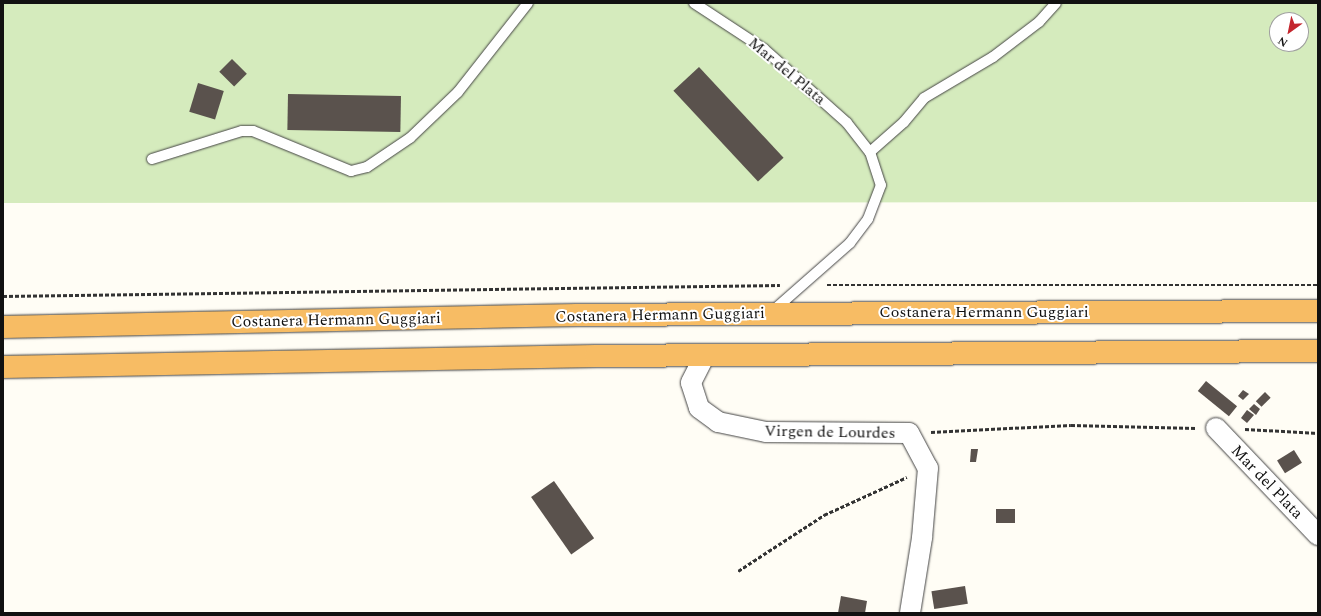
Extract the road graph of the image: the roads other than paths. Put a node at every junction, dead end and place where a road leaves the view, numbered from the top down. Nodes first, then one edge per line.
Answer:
1 (528, 3) edge
2 (694, 3) edge
3 (1056, 3) edge
4 (870, 152) junction
5 (152, 159) dead end
6 (1318, 311) edge
7 (770, 314) junction
8 (3, 327) edge
9 (1318, 351) edge
10 (704, 355) junction
11 (3, 367) edge
12 (1216, 428) road end
13 (1318, 535) edge
14 (910, 613) edge

1 - 5 lane
2 - 4 lane, Mar del Plata
3 - 4 lane
4 - 7 lane, Mar del Plata
6 - 7 highway, Costanera Hermann Guggiari
7 - 8 highway, Costanera Hermann Guggiari
9 - 10 highway
10 - 11 highway
10 - 14 street, Virgen de Lourdes
12 - 13 street, Mar del Plata

